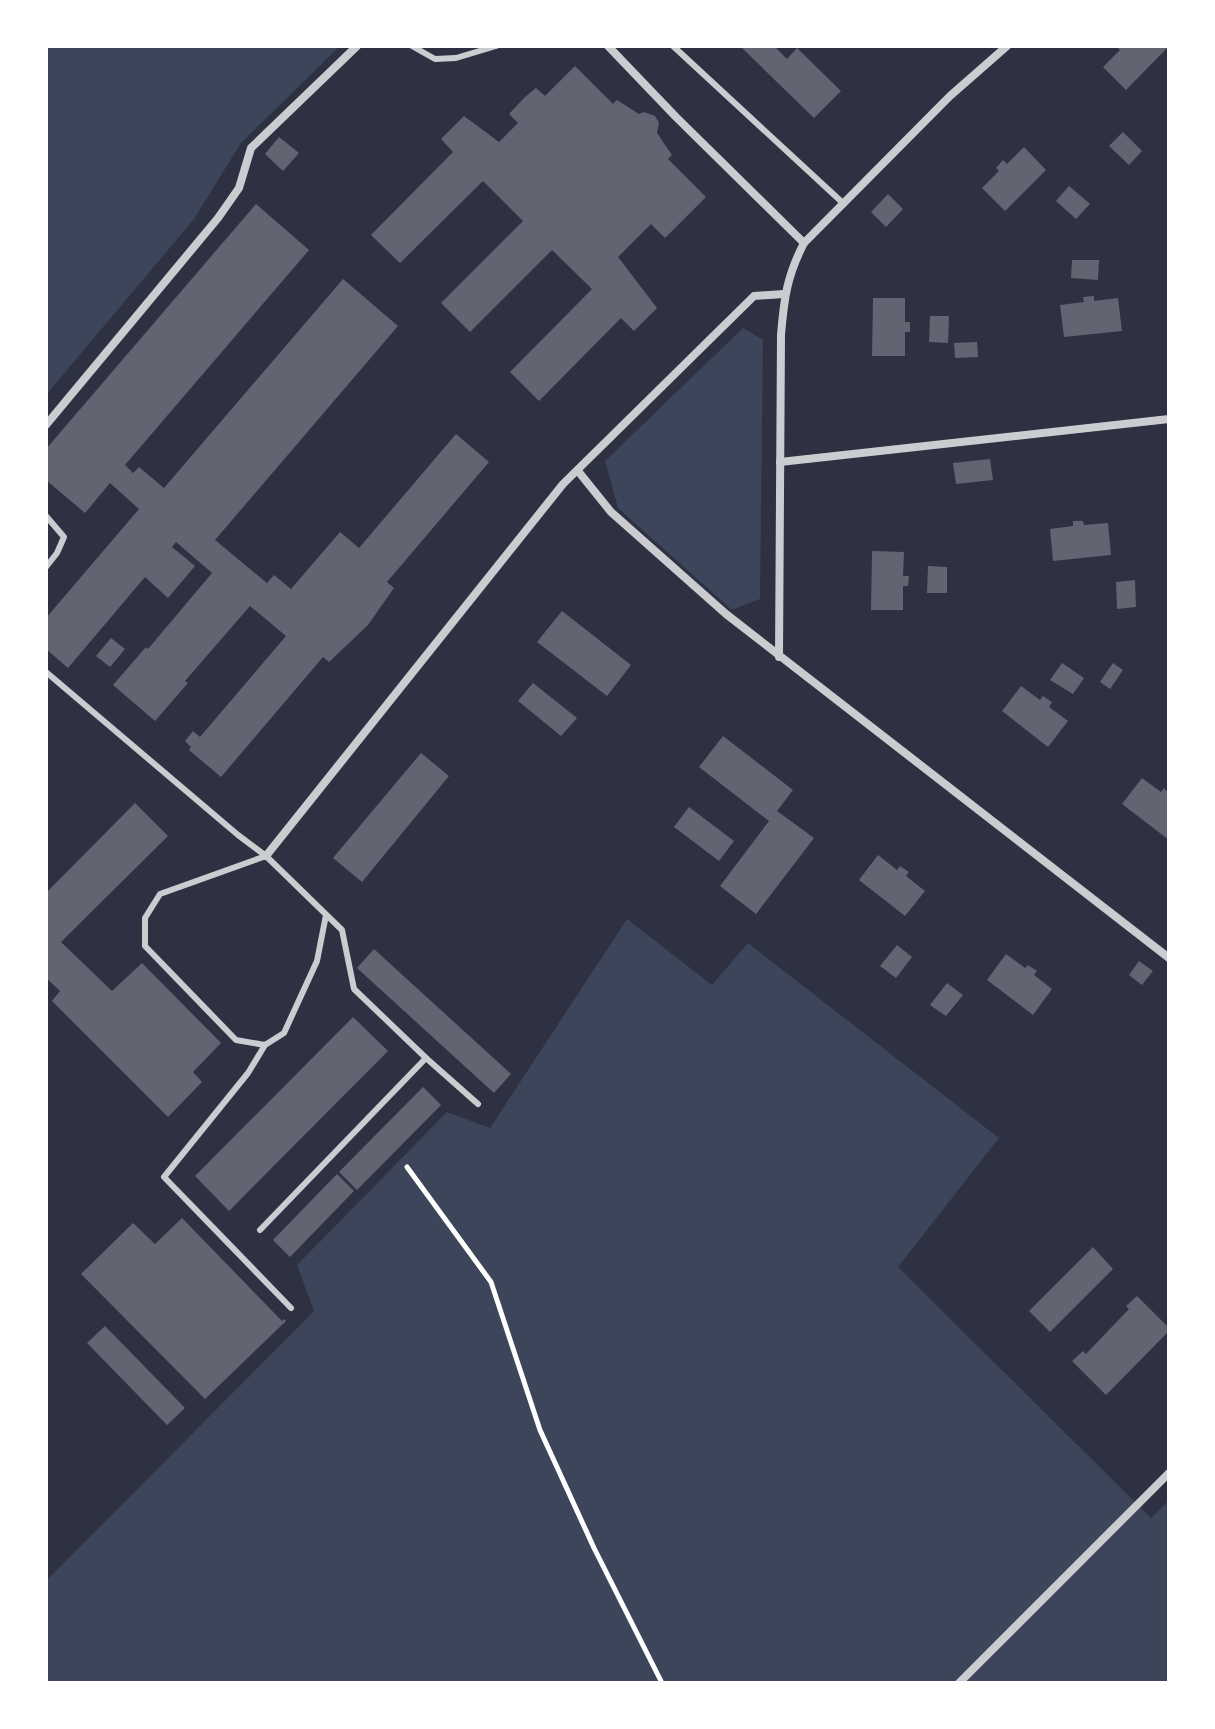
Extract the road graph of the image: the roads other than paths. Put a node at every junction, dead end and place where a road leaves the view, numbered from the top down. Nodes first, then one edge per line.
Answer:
1 (357, 46) edge
2 (412, 46) edge
3 (496, 46) edge
4 (608, 46) edge
5 (673, 46) edge
6 (1007, 46) edge
7 (844, 204) junction
8 (804, 243) junction
9 (784, 294) junction
10 (1169, 419) edge
11 (46, 425) edge
12 (780, 462) junction
13 (578, 471) junction
14 (46, 516) edge
15 (46, 567) edge
16 (779, 657) junction
17 (46, 672) edge
18 (266, 856) junction
19 (326, 915) junction
20 (1169, 958) edge
21 (265, 1045) junction
22 (426, 1058) junction
23 (478, 1104) dead end
24 (260, 1230) dead end
25 (291, 1308) dead end
26 (1169, 1473) edge
27 (959, 1683) edge

1 - 11 street
2 - 3 lane
4 - 8 street
5 - 7 lane
6 - 7 street
7 - 8 street
8 - 9 street
9 - 12 street
9 - 13 street
10 - 12 street
12 - 16 street
13 - 16 street
13 - 18 street
14 - 15 lane
16 - 20 street
17 - 18 lane
18 - 19 lane
18 - 21 lane
19 - 21 lane
19 - 22 lane
21 - 25 lane
22 - 23 lane
22 - 24 lane
26 - 27 street

